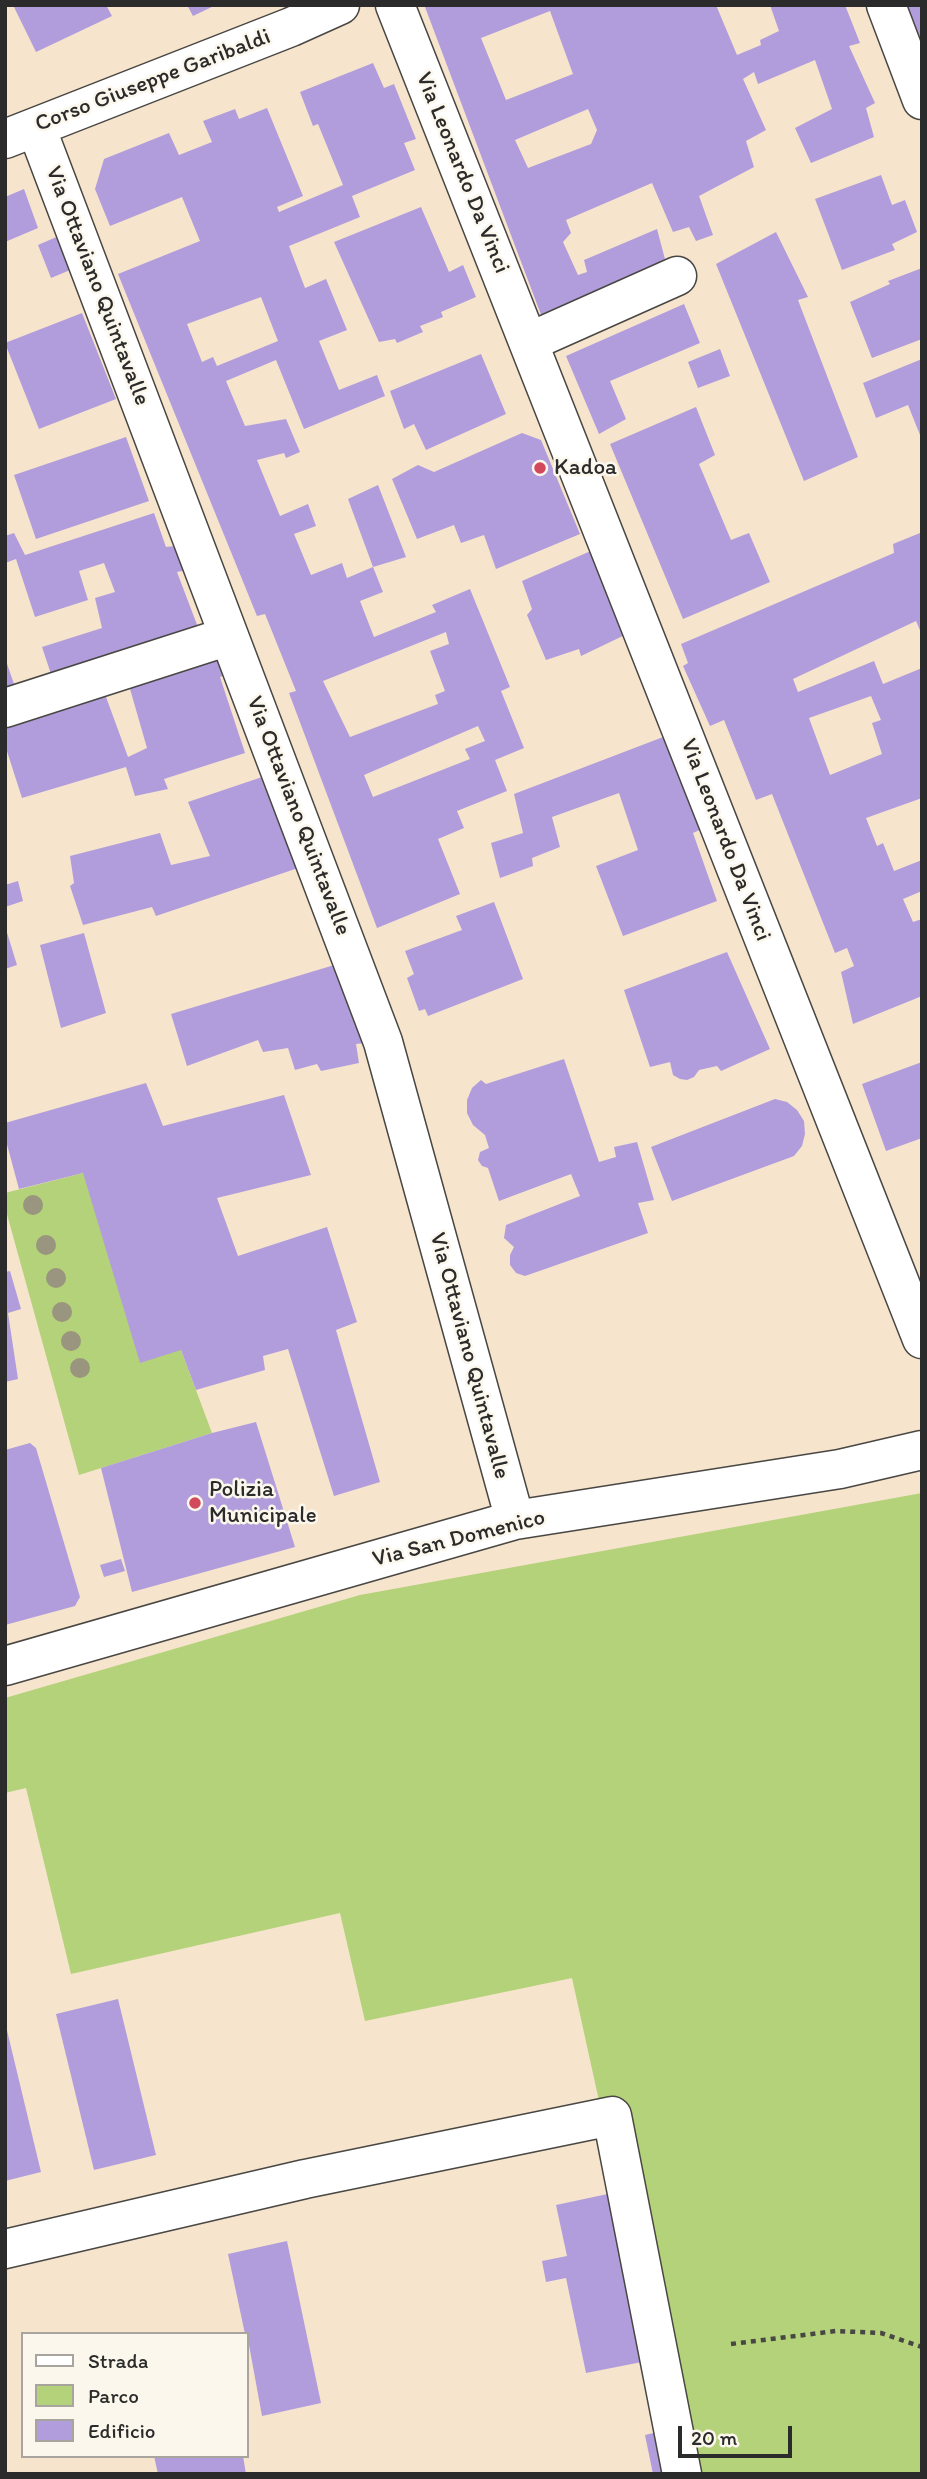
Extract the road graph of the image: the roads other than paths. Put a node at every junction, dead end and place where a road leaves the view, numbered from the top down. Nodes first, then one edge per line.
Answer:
1 (340, 5) edge
2 (886, 5) edge
3 (396, 6) edge
4 (922, 100) edge
5 (21, 133) edge
6 (677, 276) dead end
7 (529, 342) junction
8 (229, 636) junction
9 (5, 708) edge
10 (922, 1339) edge
11 (922, 1450) edge
12 (511, 1507) junction
13 (5, 1666) edge
14 (5, 2249) edge
15 (682, 2474) edge

1 - 5 street, Corso Giuseppe Garibaldi
2 - 4 street
3 - 7 street, Via Leonardo Da Vinci
5 - 8 street, Via Ottaviano Quintavalle
6 - 7 street
7 - 10 street, Via Leonardo Da Vinci
8 - 9 street
8 - 12 street, Via Ottaviano Quintavalle
11 - 12 street, Via San Domenico
12 - 13 street, Via San Domenico
14 - 15 street

